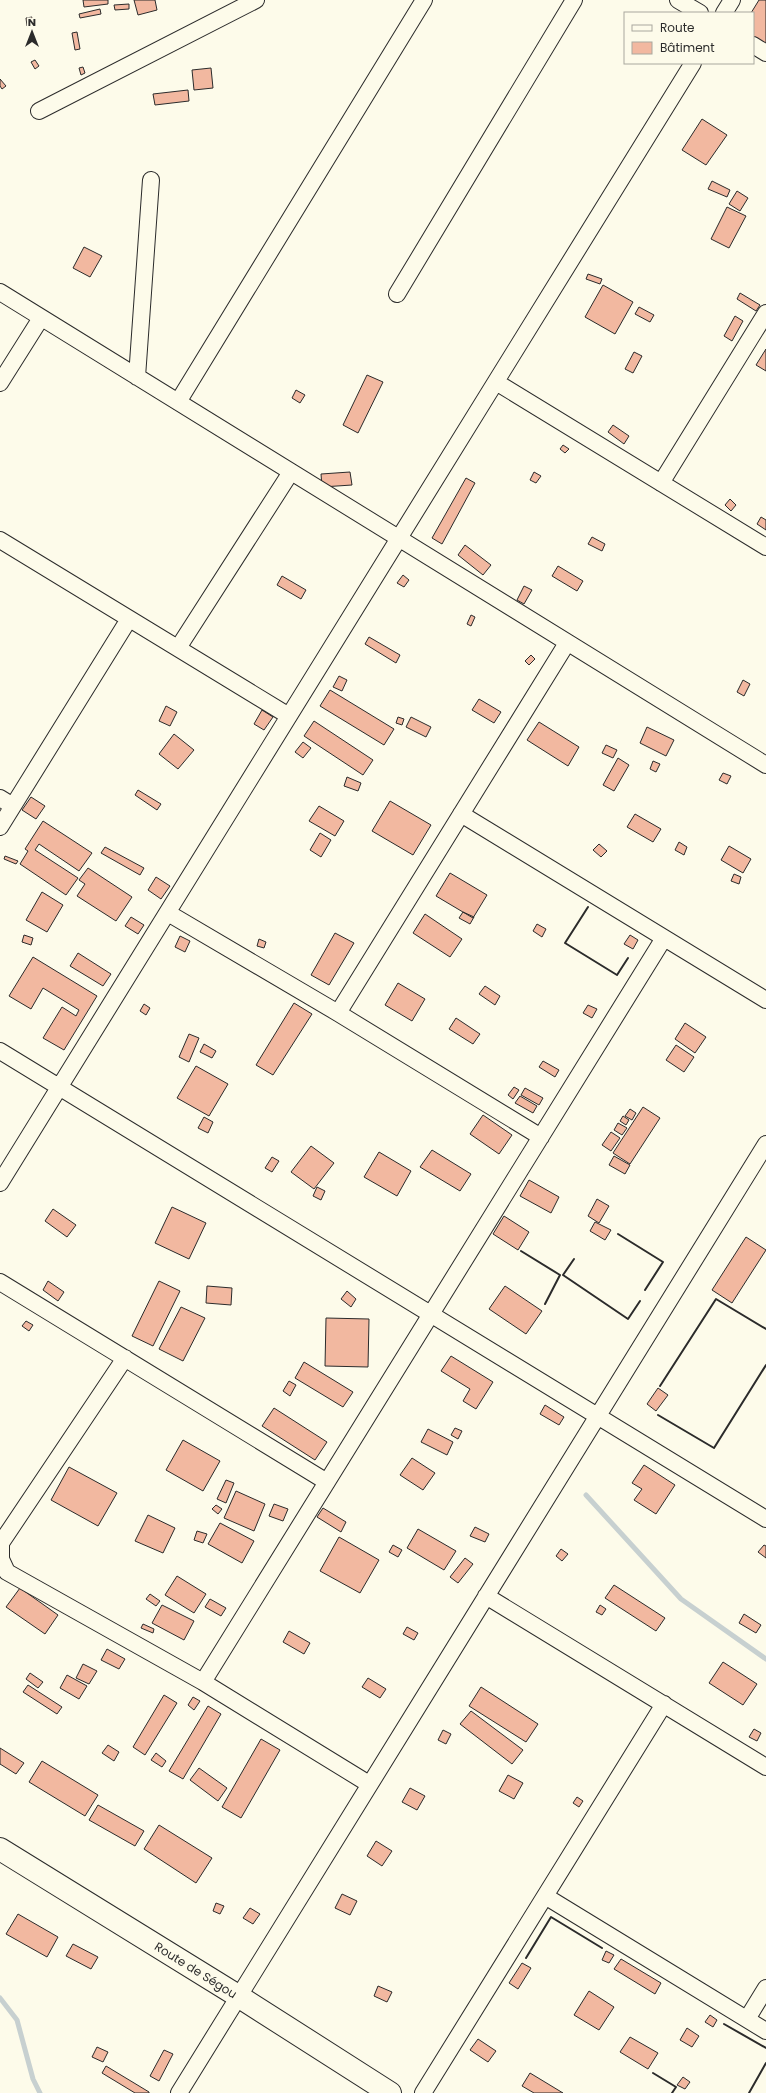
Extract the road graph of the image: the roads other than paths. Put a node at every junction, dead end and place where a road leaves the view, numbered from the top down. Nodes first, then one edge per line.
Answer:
1 (256, 0) edge
2 (424, 0) edge
3 (574, 0) edge
4 (678, 0) edge
5 (732, 0) edge
6 (698, 12) edge
7 (725, 12) edge
8 (754, 46) edge
9 (766, 53) edge
10 (692, 64) edge
11 (39, 111) dead end
12 (151, 180) dead end
13 (0, 292) edge
14 (397, 294) dead end
15 (766, 313) edge
16 (41, 318) junction
17 (137, 377) junction
18 (496, 382) junction
19 (0, 383) edge
20 (178, 402) junction
21 (290, 472) junction
22 (661, 483) junction
23 (399, 539) junction
24 (0, 540) edge
25 (766, 547) edge
26 (129, 619) junction
27 (567, 643) junction
28 (178, 648) junction
29 (289, 716) junction
30 (766, 765) edge
31 (7, 802) edge
32 (461, 814) junction
33 (0, 827) edge
34 (168, 913) junction
35 (664, 938) junction
36 (766, 1000) edge
37 (338, 1013) junction
38 (0, 1051) edge
39 (59, 1087) junction
40 (541, 1137) junction
41 (766, 1144) edge
42 (0, 1183) edge
43 (0, 1282) edge
44 (431, 1314) junction
45 (125, 1358) junction
46 (598, 1416) junction
47 (327, 1482) junction
48 (766, 1519) edge
49 (486, 1596) junction
50 (203, 1682) junction
51 (664, 1704) junction
52 (766, 1767) edge
53 (369, 1784) junction
54 (0, 1849) edge
55 (545, 1896) junction
56 (766, 1988) edge
57 (238, 1996) junction
58 (747, 2019) junction
59 (766, 2031) edge
60 (179, 2093) edge
61 (390, 2093) edge
62 (423, 2093) edge

1 - 11 street
2 - 20 street
3 - 14 street
4 - 6 street
5 - 7 street
8 - 9 street
10 - 18 street
12 - 17 street
13 - 16 street
15 - 22 street
16 - 17 street
16 - 19 street
17 - 20 street
18 - 22 street
18 - 23 street
20 - 21 street
21 - 23 street
21 - 28 street
22 - 25 street
23 - 27 street
23 - 29 street
24 - 26 street
26 - 28 street
26 - 31 street
27 - 30 street
27 - 32 street
28 - 29 street
29 - 34 street
31 - 33 street
32 - 35 street
32 - 37 street
34 - 37 street
34 - 39 street
35 - 36 street
35 - 40 street
37 - 40 street
38 - 39 street
39 - 42 street
39 - 44 street
40 - 44 street
41 - 46 street
43 - 45 street
44 - 46 street
44 - 47 street
45 - 47 street
45 - 50 street
46 - 48 street
46 - 49 street
47 - 50 street
49 - 51 street
49 - 53 street
50 - 53 street
51 - 52 street
51 - 55 street
53 - 57 street
54 - 57 highway, Route de Ségou
55 - 58 street
55 - 62 street
56 - 58 street
57 - 60 street
57 - 61 highway, Route de Ségou
58 - 59 street

